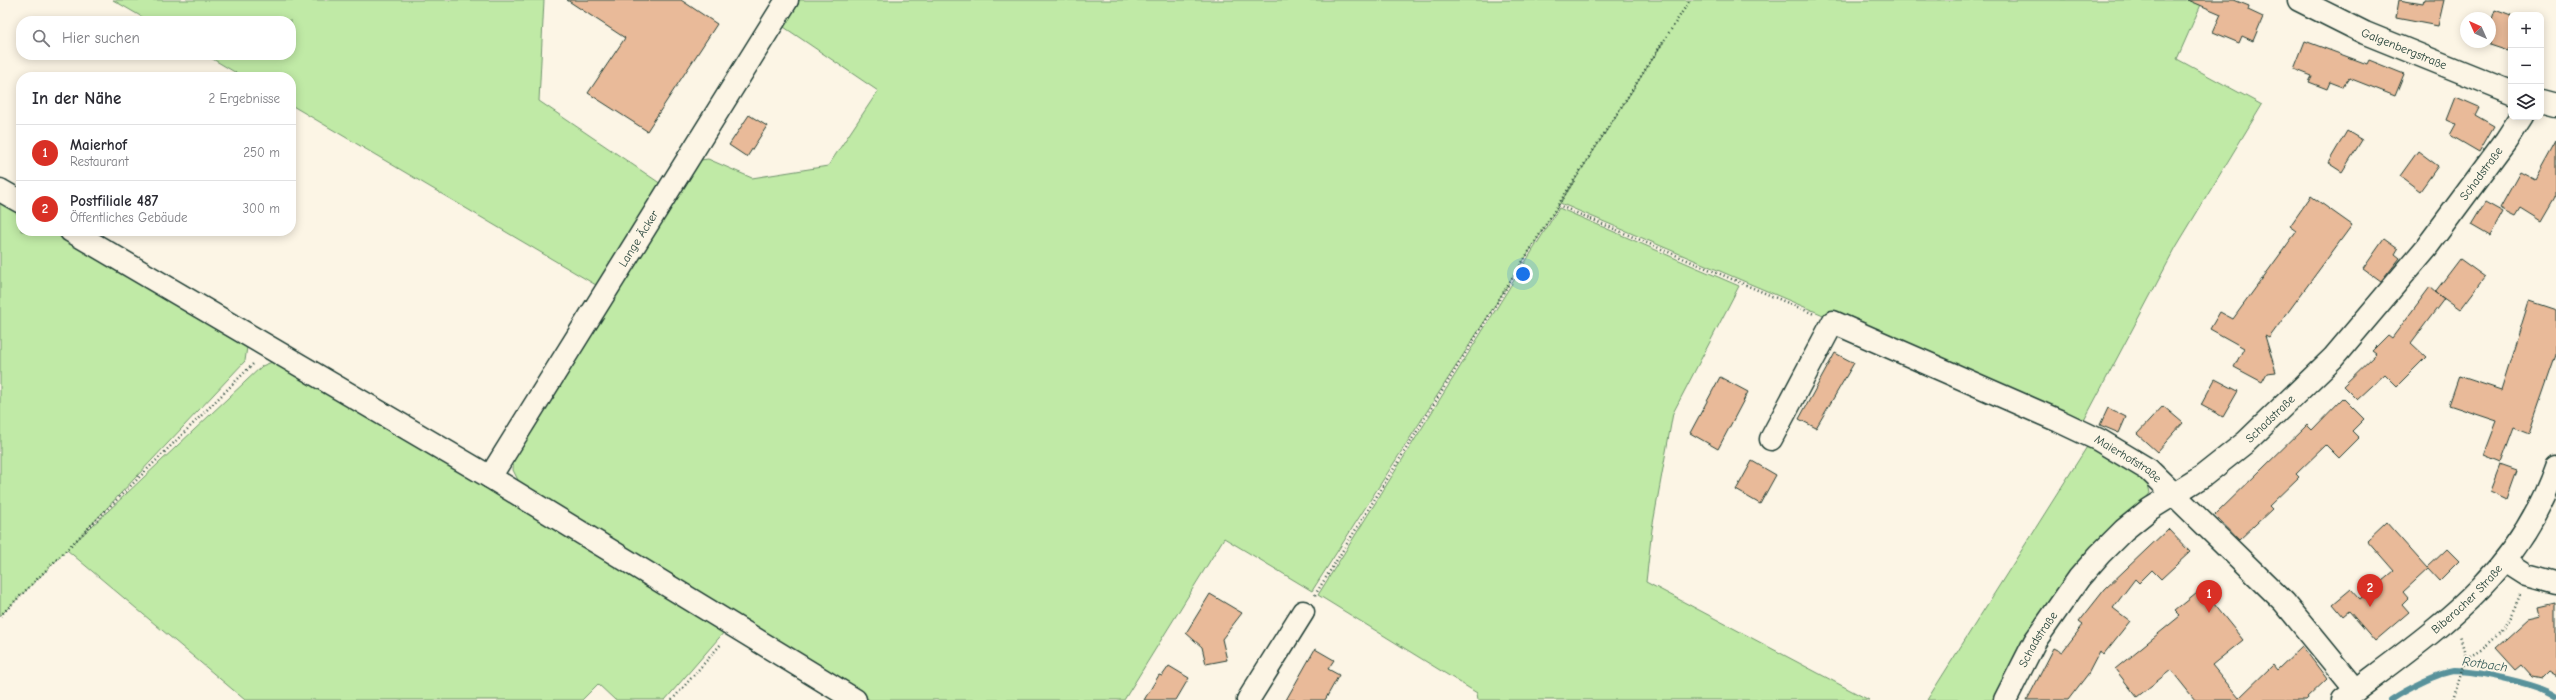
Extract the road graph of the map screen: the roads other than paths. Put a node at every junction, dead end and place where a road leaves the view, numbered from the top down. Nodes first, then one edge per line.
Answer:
1 (787, 0) edge
2 (2299, 0) edge
3 (2508, 91) edge
4 (2544, 102) edge
5 (2556, 105) edge
6 (2519, 120) edge
7 (0, 190) edge
8 (16, 199) edge
9 (80, 236) edge
10 (1771, 439) dead end
11 (2556, 467) edge
12 (490, 477) junction
13 (2175, 494) junction
14 (2505, 561) junction
15 (2556, 583) edge
16 (1303, 612) road end
17 (2349, 695) edge
18 (856, 700) edge
19 (1248, 700) edge
20 (2004, 700) edge

1 - 12 street, Lange Äcker
2 - 3 street, Galgenbergstraße
4 - 5 street
6 - 13 street, Schadstraße
7 - 8 street
9 - 12 street
10 - 13 street, Maierhofstraße
11 - 14 street, Biberacher Straße
12 - 18 street
13 - 17 street, Maierhofstraße
13 - 20 street, Schadstraße
14 - 15 street
14 - 17 street, Biberacher Straße
16 - 19 street

